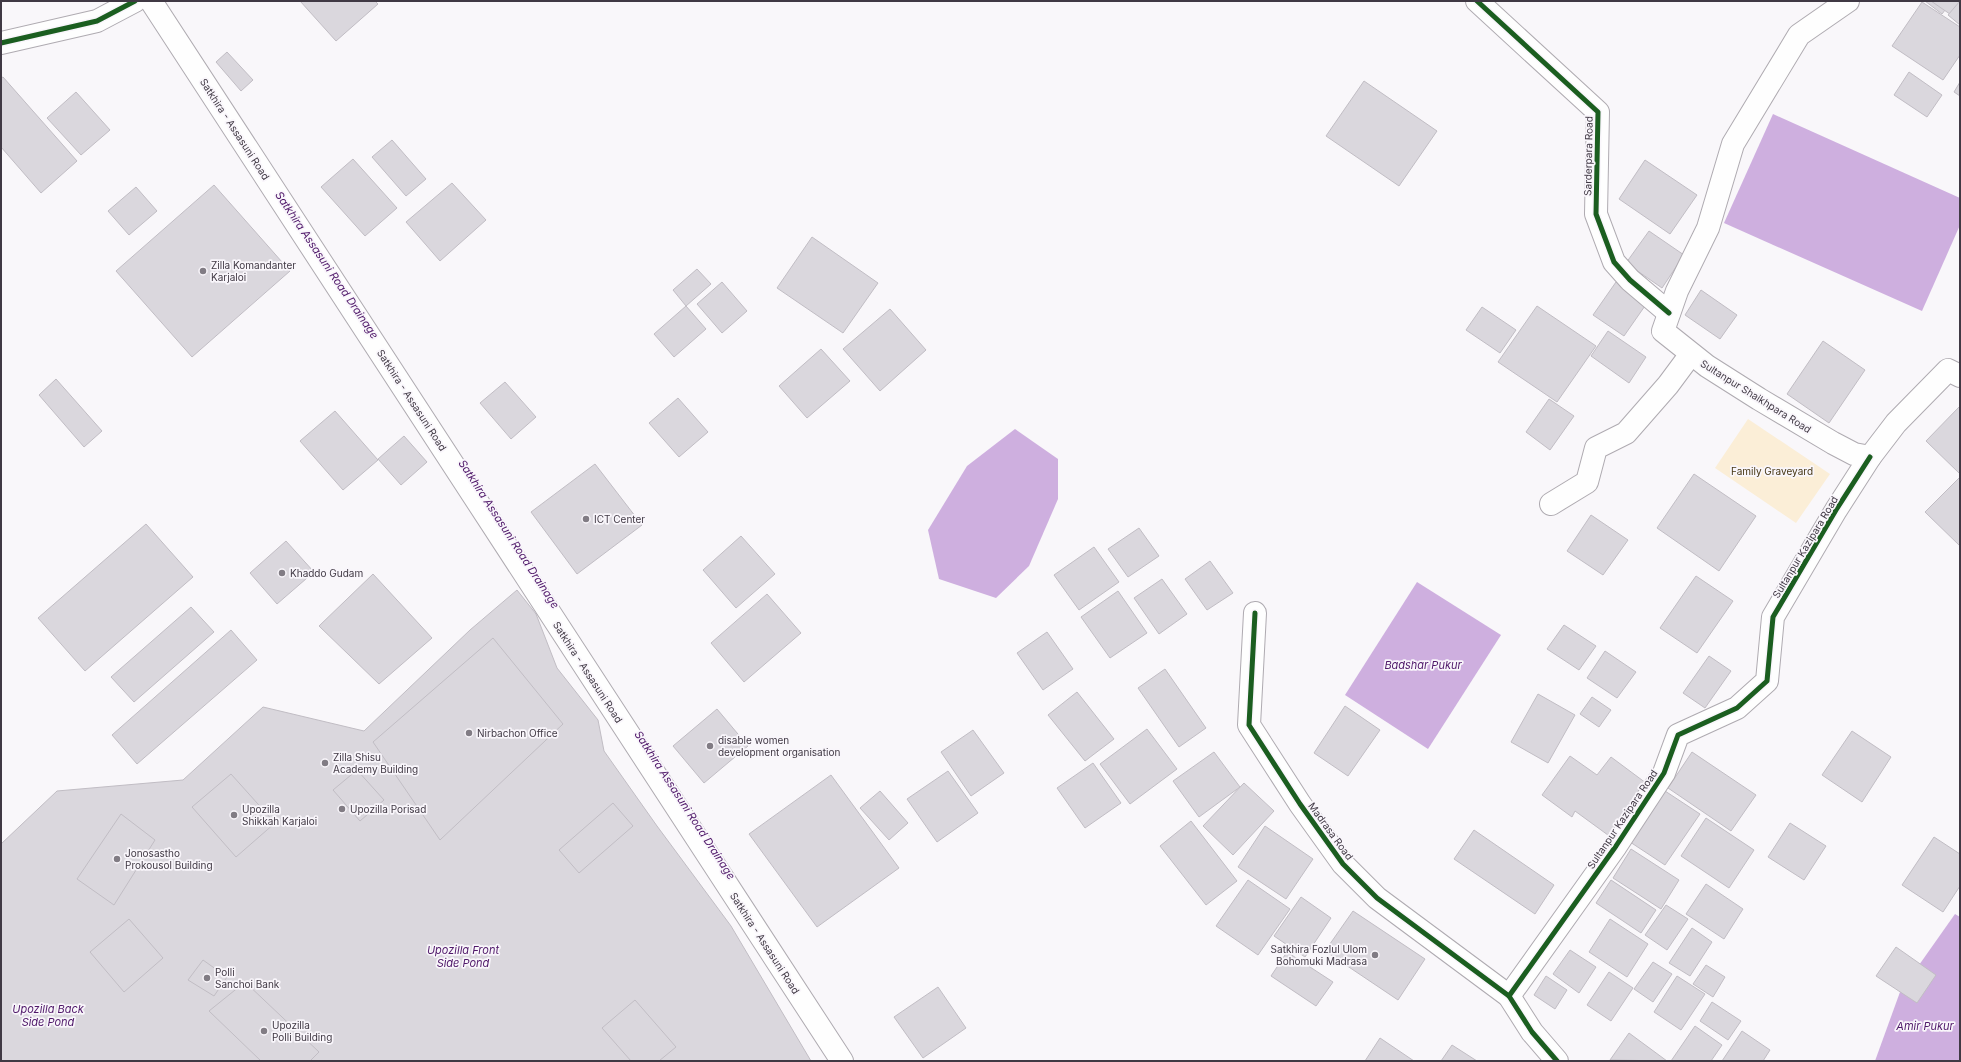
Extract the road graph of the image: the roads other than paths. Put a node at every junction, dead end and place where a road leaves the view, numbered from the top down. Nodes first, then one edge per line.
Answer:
1 (135, 1) edge
2 (151, 1) edge
3 (1477, 1) edge
4 (1848, 1) edge
5 (1, 43) edge
6 (1669, 313) junction
7 (1691, 354) junction
8 (1960, 376) edge
9 (1870, 457) junction
10 (1551, 504) dead end
11 (1255, 613) dead end
12 (1509, 996) junction
13 (842, 1061) edge
14 (1557, 1061) edge

1 - 5 main road
2 - 13 main road, Satkhira - Assasuni Road
3 - 6 main road, Sarderpara Road
4 - 6 main road, Sultanpur Shaikhpara Road
6 - 7 main road, Sultanpur Shaikhpara Road
7 - 9 main road, Sultanpur Shaikhpara Road
7 - 10 main road
8 - 9 main road
9 - 12 main road, Sultanpur Kazipara Road
11 - 12 main road, Madrasa Road
12 - 14 main road

